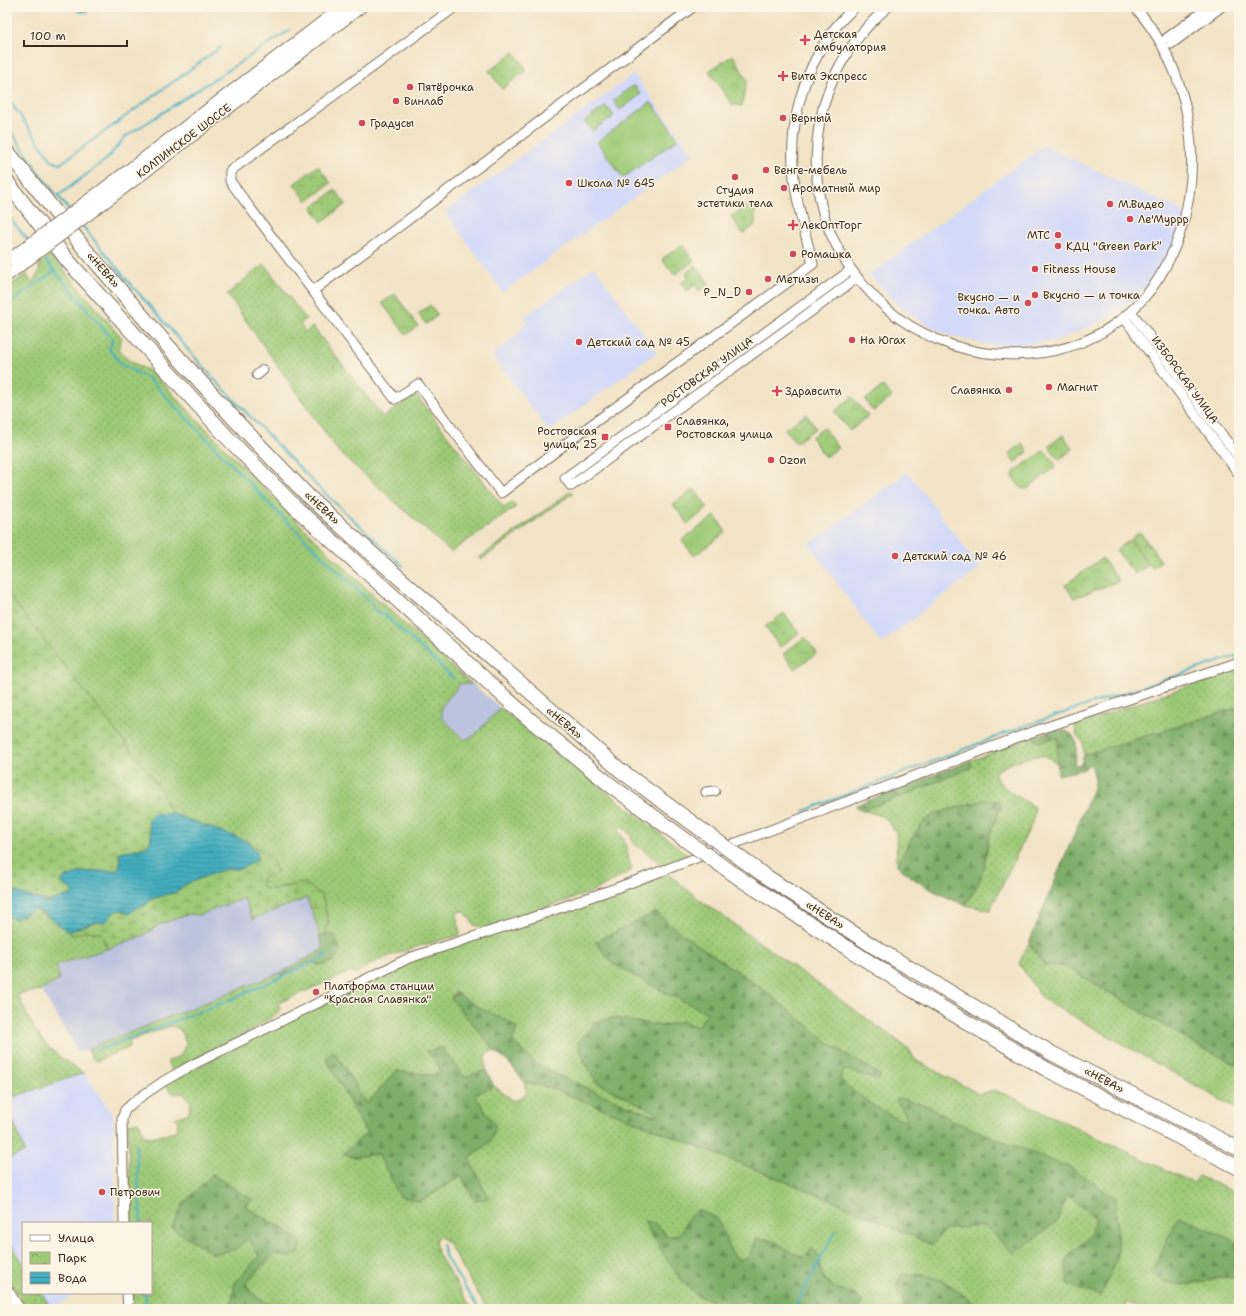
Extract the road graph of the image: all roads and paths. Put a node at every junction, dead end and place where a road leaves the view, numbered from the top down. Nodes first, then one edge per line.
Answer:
1 (343, 7) edge
2 (360, 7) edge
3 (455, 7) edge
4 (693, 7) edge
5 (855, 7) edge
6 (1135, 7) edge
7 (1209, 7) edge
8 (1221, 7) edge
9 (885, 9) edge
10 (1169, 41) junction
11 (1178, 54) dead end
12 (7, 151) edge
13 (131, 175) junction
14 (7, 182) edge
15 (13, 262) edge
16 (851, 270) junction
17 (7, 275) edge
18 (1169, 276) dead end
19 (857, 278) junction
20 (314, 290) junction
21 (1129, 316) junction
22 (1239, 458) edge
23 (1239, 474) edge
24 (1239, 662) edge
25 (1239, 1149) edge
26 (1239, 1168) edge
27 (124, 1222) edge
28 (7, 1293) edge
29 (127, 1294) edge
30 (17, 1309) edge
31 (128, 1309) edge

1 - 13 main road, КОЛПИНСКОЕ ШОССЕ
2 - 13 main road, КОЛПИНСКОЕ ШОССЕ
3 - 20 street
4 - 20 street
5 - 20 street
6 - 10 street
7 - 10 street
8 - 10 street
9 - 16 street
10 - 11 street
12 - 25 highway, «НЕВА», bridge
13 - 15 main road, КОЛПИНСКОЕ ШОССЕ, bridge
14 - 26 highway, «НЕВА», bridge
15 - 17 main road, КОЛПИНСКОЕ ШОССЕ
16 - 19 street
16 - 19 street, РОСТОВСКАЯ УЛИЦА
18 - 21 street
19 - 21 street
21 - 22 street, ИЗБОРСКАЯ УЛИЦА
21 - 23 street, ИЗБОРСКАЯ УЛИЦА
24 - 27 street
28 - 30 highway
29 - 31 street

